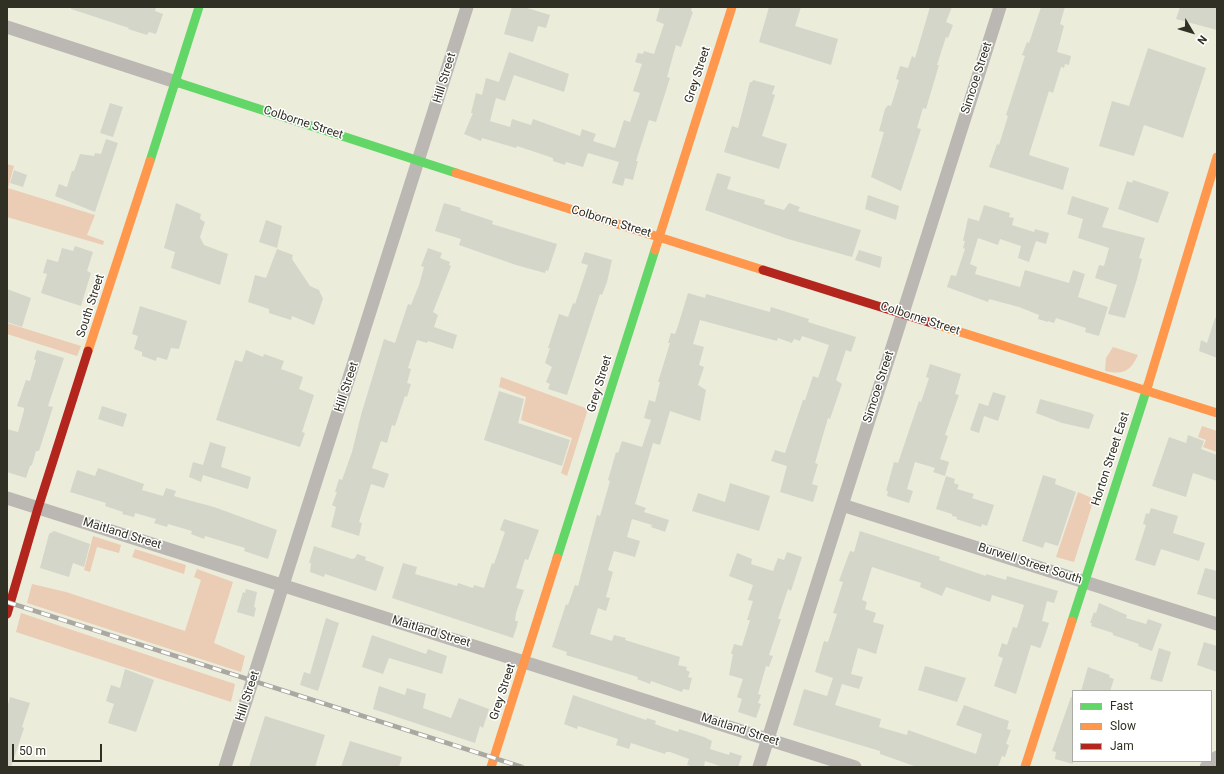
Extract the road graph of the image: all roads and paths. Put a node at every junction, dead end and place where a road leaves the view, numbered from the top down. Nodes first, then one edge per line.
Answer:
1 (199, 7) edge
2 (467, 7) edge
3 (732, 7) edge
4 (1000, 7) edge
5 (7, 27) edge
6 (176, 82) junction
7 (1217, 158) edge
8 (419, 161) junction
9 (659, 237) junction
10 (903, 313) junction
11 (1146, 391) junction
12 (1217, 413) edge
13 (7, 498) edge
14 (842, 505) junction
15 (38, 508) junction
16 (1084, 581) junction
17 (283, 585) junction
18 (7, 614) edge
19 (1217, 624) edge
20 (525, 662) junction
21 (768, 739) junction
22 (225, 767) edge
23 (491, 767) edge
24 (759, 767) edge
25 (855, 767) edge
26 (1025, 767) edge

1 - 6 street, South Street
2 - 8 street, Hill Street
3 - 9 street, Grey Street
4 - 10 street, Simcoe Street
5 - 6 street, Colborne Street
6 - 8 street, Colborne Street
6 - 15 street, South Street
7 - 11 street, Horton Street East
8 - 9 street, Colborne Street
8 - 17 street, Hill Street
9 - 10 street, Colborne Street
9 - 20 street, Grey Street
10 - 11 street, Colborne Street
10 - 14 street, Simcoe Street
11 - 12 street, Colborne Street
11 - 16 street, Horton Street East
13 - 15 street, Maitland Street
14 - 16 street, Burwell Street South
14 - 21 street, Simcoe Street
15 - 17 street, Maitland Street
15 - 18 street, South Street
16 - 19 street, Burwell Street South
16 - 26 street, Horton Street East
17 - 20 street, Maitland Street
17 - 22 street, Hill Street
20 - 21 street, Maitland Street
20 - 23 street, Grey Street
21 - 24 street, Simcoe Street
21 - 25 street, Maitland Street

